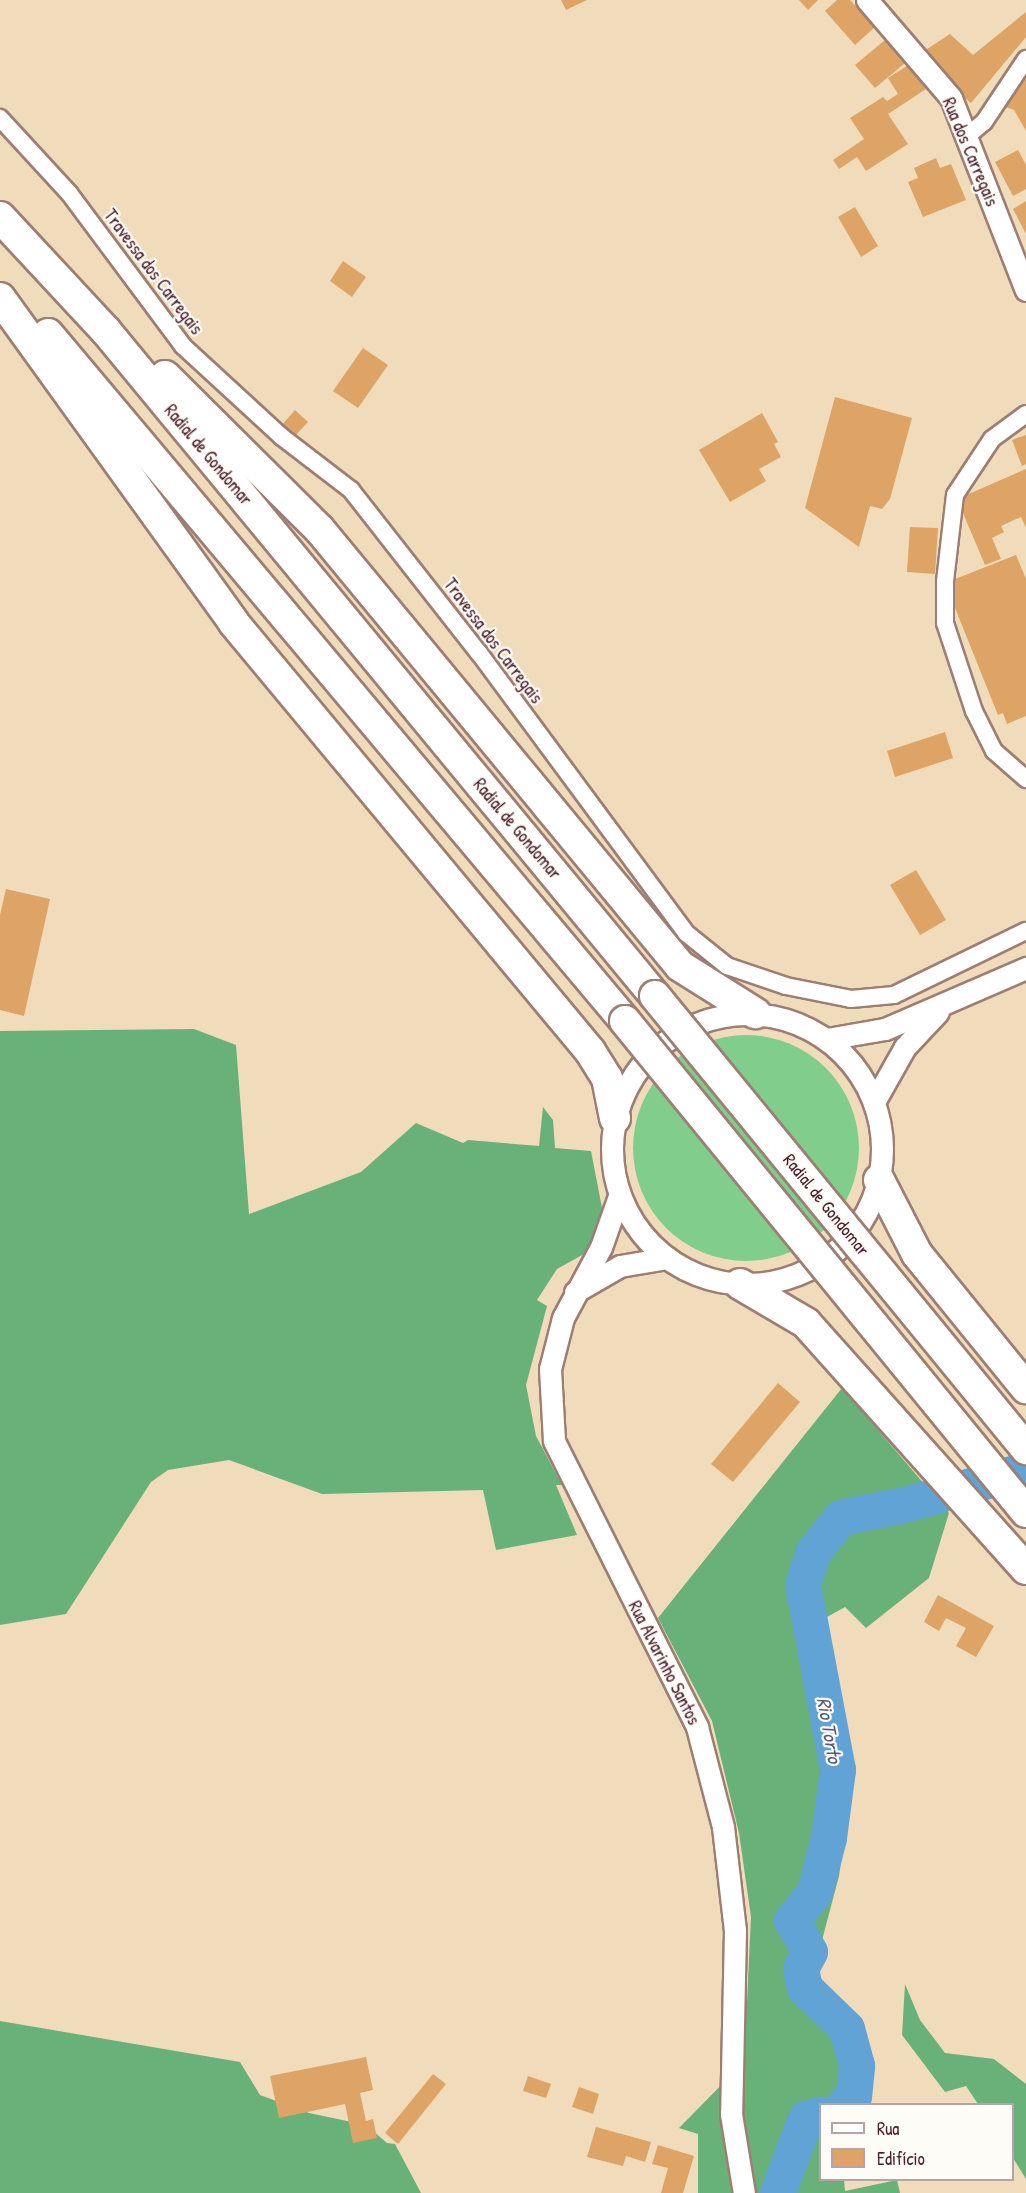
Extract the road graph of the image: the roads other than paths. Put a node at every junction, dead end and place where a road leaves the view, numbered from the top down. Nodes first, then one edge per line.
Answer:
1 (867, 0) edge
2 (1026, 59) edge
3 (0, 118) edge
4 (966, 137) junction
5 (0, 217) edge
6 (0, 285) edge
7 (1026, 291) edge
8 (0, 298) edge
9 (106, 332) junction
10 (1026, 414) edge
11 (1026, 779) edge
12 (1026, 931) edge
13 (1026, 968) edge
14 (945, 1005) junction
15 (755, 1013) junction
16 (827, 1039) junction
17 (874, 1101) junction
18 (615, 1118) junction
19 (879, 1180) junction
20 (620, 1196) junction
21 (667, 1258) junction
22 (740, 1284) junction
23 (574, 1292) junction
24 (1018, 1378) edge
25 (1026, 1449) edge
26 (1026, 1512) edge
27 (1026, 1569) edge
28 (744, 2193) edge

1 - 4 street, Rua dos Carregais
2 - 4 street
3 - 12 street, Travessa dos Carregais
4 - 7 street, Rua dos Carregais
5 - 9 highway, Radial de Gondomar
6 - 26 highway, bridge
8 - 18 highway
9 - 15 highway
9 - 25 highway, Radial de Gondomar, bridge
10 - 11 street
13 - 14 street
14 - 16 street
14 - 17 street
15 - 16 street
15 - 18 street
16 - 17 street
17 - 19 street
18 - 20 street
19 - 22 street
19 - 24 highway
20 - 21 street
20 - 23 street, Rua Alvarinho Santos
21 - 22 street
21 - 23 street
22 - 27 highway
23 - 28 street, Rua Alvarinho Santos

